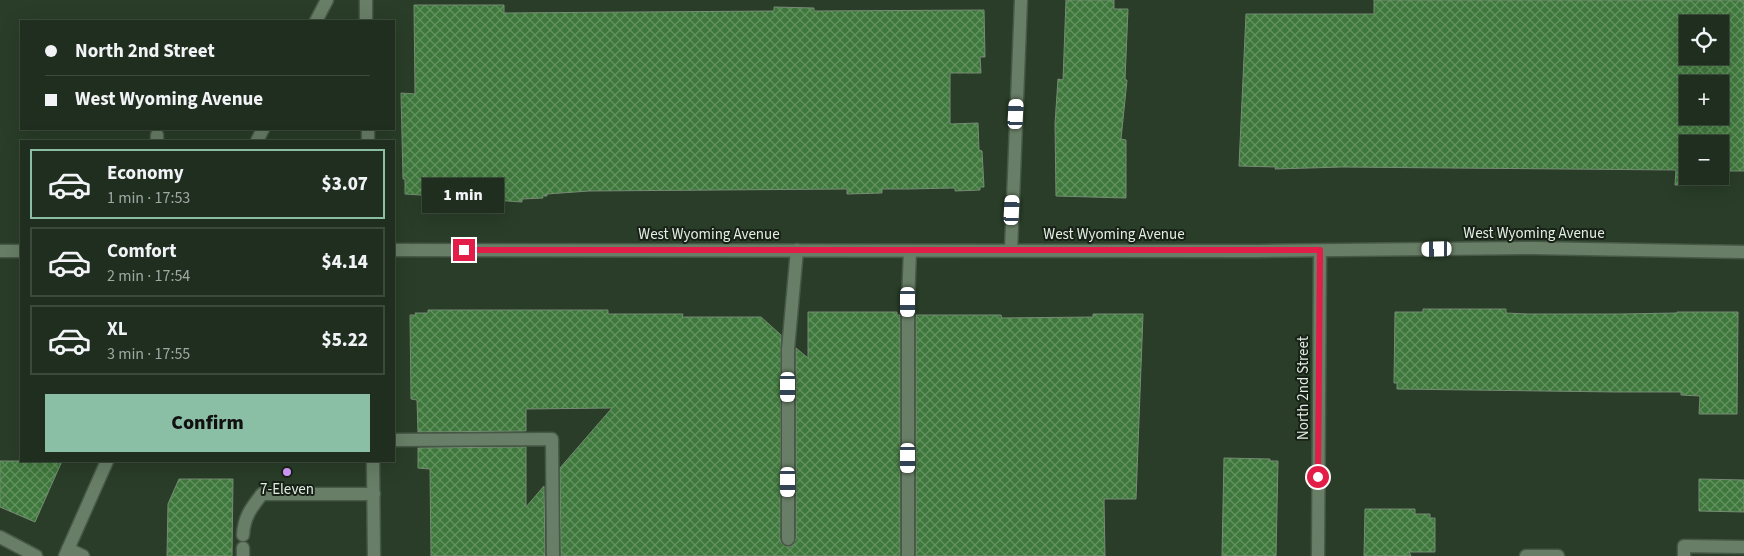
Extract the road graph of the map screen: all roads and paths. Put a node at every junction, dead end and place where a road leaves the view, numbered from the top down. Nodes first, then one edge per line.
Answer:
1 (327, 0) edge
2 (366, 0) edge
3 (1022, 0) edge
4 (317, 20) edge
5 (366, 20) edge
6 (395, 250) edge
7 (798, 250) junction
8 (1011, 250) junction
9 (1320, 250) junction
10 (0, 251) edge
11 (20, 251) edge
12 (910, 251) junction
13 (1744, 252) edge
14 (395, 440) edge
15 (107, 462) edge
16 (373, 462) edge
17 (374, 494) junction
18 (243, 535) dead end
19 (0, 537) edge
20 (788, 538) dead end
21 (1744, 547) edge
22 (66, 553) edge
23 (36, 556) edge
24 (83, 556) edge
25 (374, 556) edge
26 (553, 556) edge
27 (908, 556) edge
28 (1318, 556) edge
29 (1526, 556) edge
30 (1558, 556) edge
31 (1684, 556) edge

1 - 4 street
2 - 5 street
3 - 8 street
6 - 7 street, West Wyoming Avenue
7 - 12 street, West Wyoming Avenue
7 - 20 street
8 - 9 street, West Wyoming Avenue
8 - 12 street, West Wyoming Avenue
9 - 13 street, West Wyoming Avenue
9 - 28 street, North 2nd Street
10 - 11 street
12 - 27 street
14 - 26 street
15 - 22 street
16 - 17 street
17 - 18 street
17 - 25 street
19 - 23 street
21 - 31 street
22 - 24 street
29 - 30 street

